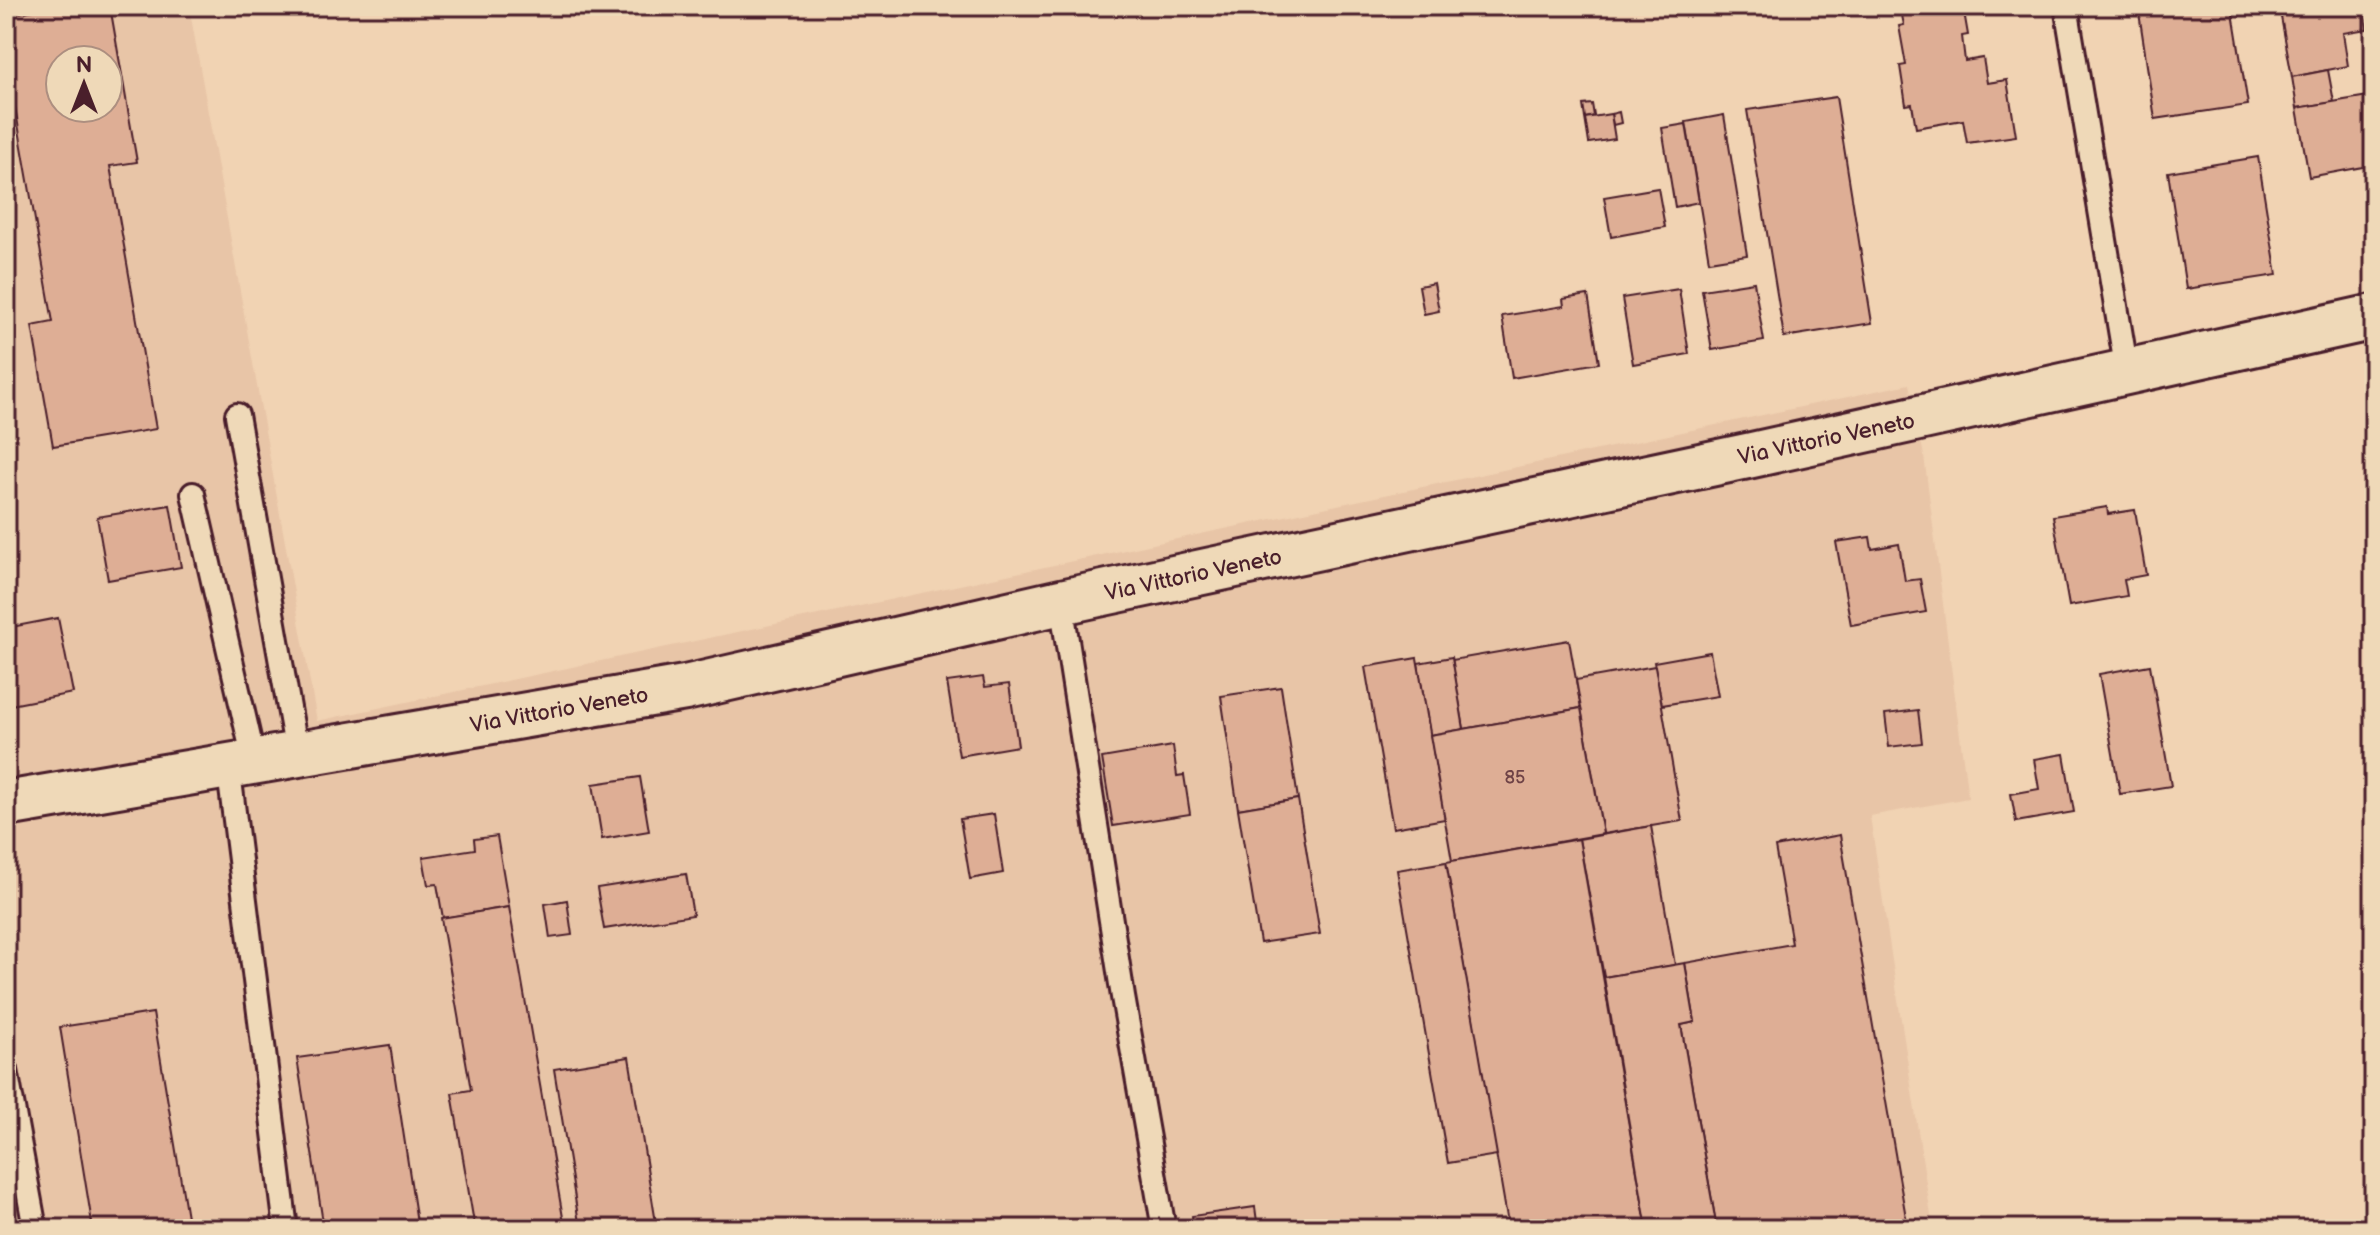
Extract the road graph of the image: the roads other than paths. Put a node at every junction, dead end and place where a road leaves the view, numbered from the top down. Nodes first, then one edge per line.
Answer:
1 (2066, 6) edge
2 (2374, 317) edge
3 (2127, 372) junction
4 (237, 415) dead end
5 (193, 494) dead end
6 (1061, 602) junction
7 (297, 753) junction
8 (241, 762) junction
9 (6, 804) edge
10 (6, 1070) edge
11 (35, 1229) edge
12 (286, 1229) edge
13 (1164, 1229) edge

1 - 3 lane
2 - 3 main road, Via Vittorio Veneto
3 - 6 main road, Via Vittorio Veneto
4 - 7 lane
5 - 8 lane
6 - 7 main road, Via Vittorio Veneto
6 - 13 lane
7 - 8 main road, Via Vittorio Veneto
8 - 9 main road, Via Vittorio Veneto
8 - 12 lane
10 - 11 lane

